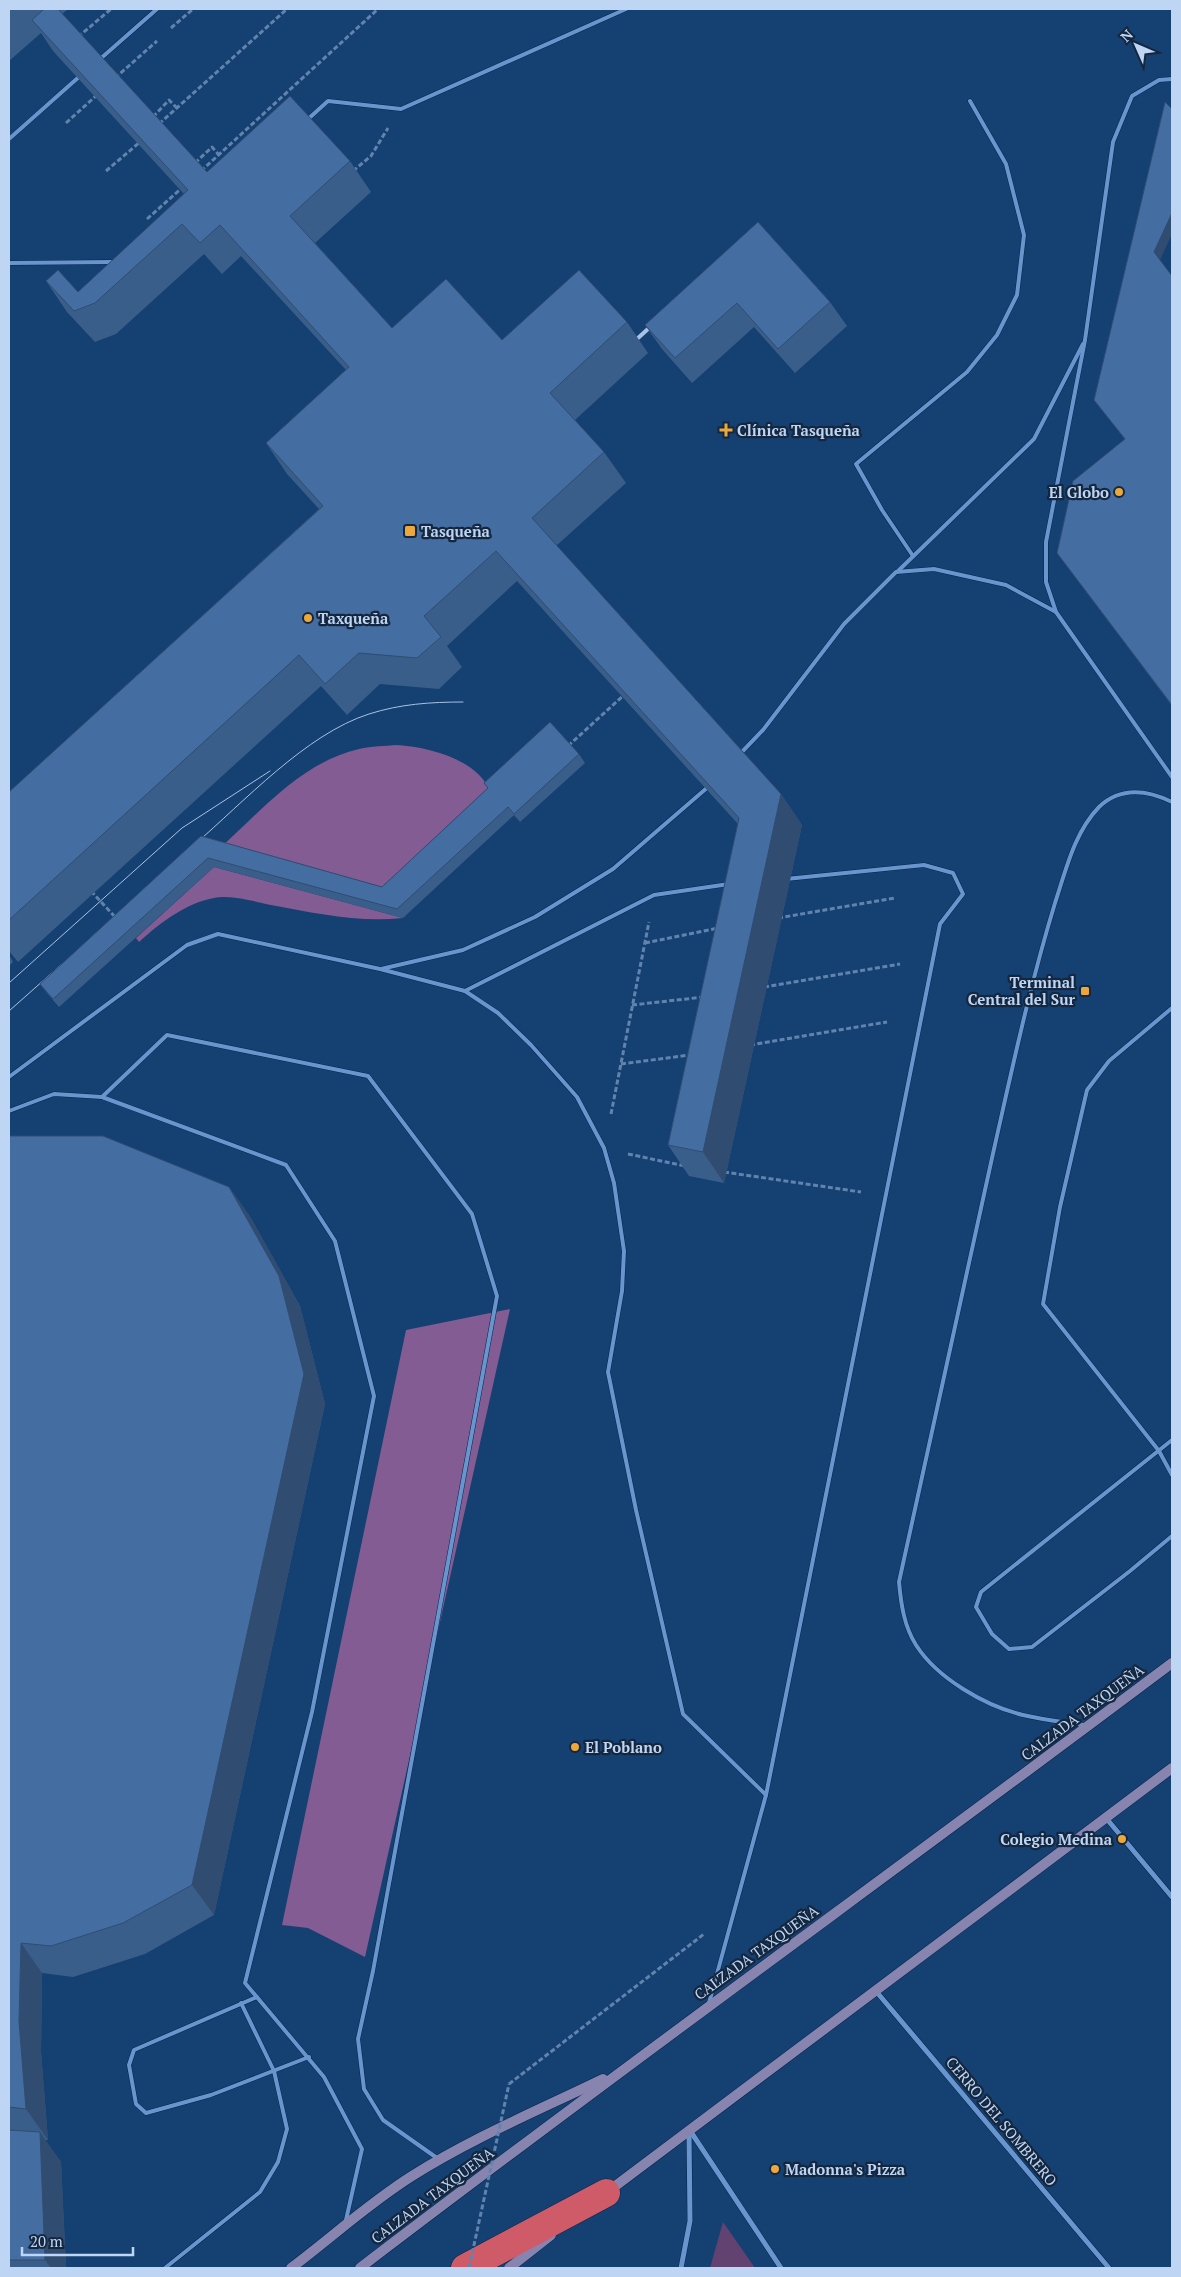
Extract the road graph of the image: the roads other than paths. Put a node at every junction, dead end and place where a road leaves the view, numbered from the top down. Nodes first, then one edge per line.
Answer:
1 (157, 9) edge
2 (626, 9) edge
3 (98, 61) edge
4 (83, 74) edge
5 (1172, 79) edge
6 (970, 101) dead end
7 (300, 126) edge
8 (9, 139) edge
9 (119, 261) edge
10 (9, 263) edge
11 (1085, 340) junction
12 (913, 556) junction
13 (896, 572) junction
14 (1056, 612) junction
15 (736, 758) edge
16 (1172, 777) edge
17 (710, 786) edge
18 (1172, 802) edge
19 (784, 879) dead end
20 (735, 884) edge
21 (380, 970) junction
22 (465, 991) junction
23 (1172, 1008) edge
24 (9, 1077) edge
25 (102, 1097) junction
26 (9, 1111) edge
27 (1172, 1440) edge
28 (1159, 1451) junction
29 (1172, 1475) edge
30 (1172, 1536) edge
31 (1172, 1663) edge
32 (1089, 1726) junction
33 (1172, 1768) edge
34 (766, 1795) junction
35 (1106, 1818) junction
36 (1172, 1897) edge
37 (876, 1990) junction
38 (257, 1996) junction
39 (241, 2003) junction
40 (708, 2005) junction
41 (309, 2057) junction
42 (624, 2068) junction
43 (274, 2071) junction
44 (689, 2129) junction
45 (439, 2160) junction
46 (606, 2193) junction
47 (345, 2225) junction
48 (165, 2268) edge
49 (291, 2268) edge
50 (360, 2268) edge
51 (467, 2268) edge
52 (509, 2268) edge
53 (681, 2268) edge
54 (781, 2268) edge
55 (1109, 2268) edge

1 - 3 lane
2 - 7 lane
4 - 8 lane
5 - 11 lane
6 - 12 lane
9 - 10 lane
11 - 12 lane
11 - 14 lane
12 - 13 lane
13 - 14 lane
13 - 15 lane
14 - 16 lane
17 - 21 lane
18 - 32 lane
19 - 34 lane
20 - 22 lane
21 - 22 lane
21 - 24 lane
22 - 34 lane
23 - 28 lane
25 - 26 lane
25 - 38 lane
25 - 45 lane
27 - 28 lane
28 - 29 lane
28 - 30 lane
31 - 32 main road, CALZADA TAXQUEÑA
32 - 40 main road, CALZADA TAXQUEÑA
33 - 35 main road
34 - 40 lane
35 - 36 street
35 - 37 main road
37 - 44 main road
37 - 55 street, CERRO DEL SOMBRERO
38 - 39 lane
38 - 41 lane
39 - 43 lane
39 - 43 lane
40 - 42 main road, CALZADA TAXQUEÑA
41 - 43 lane
41 - 47 lane
42 - 45 main road
42 - 50 main road, CALZADA TAXQUEÑA
43 - 48 lane
44 - 46 main road
44 - 53 street
44 - 54 street
45 - 47 main road
46 - 51 highway
46 - 52 main road
47 - 49 main road

